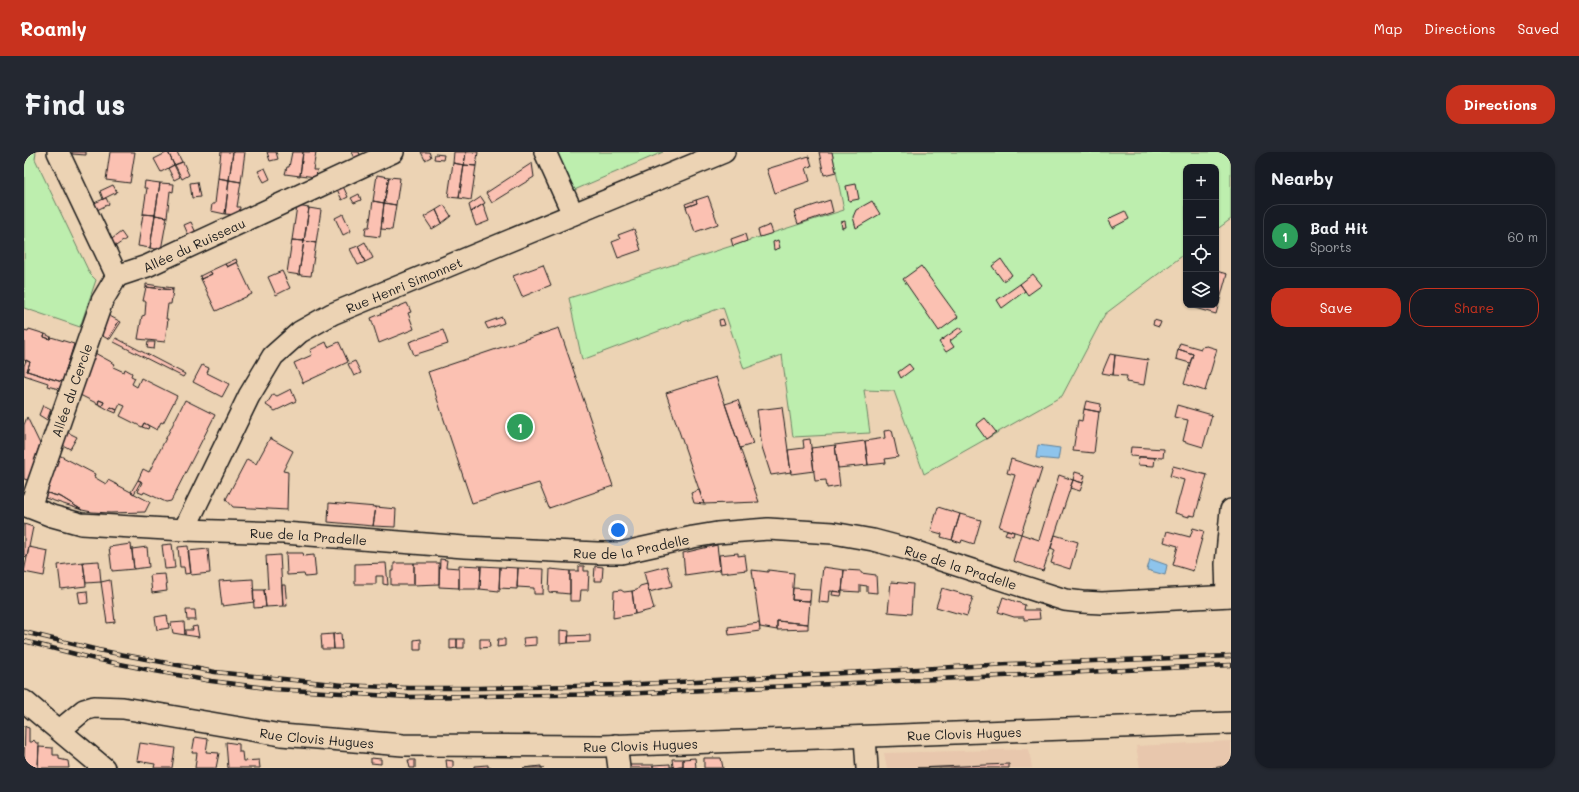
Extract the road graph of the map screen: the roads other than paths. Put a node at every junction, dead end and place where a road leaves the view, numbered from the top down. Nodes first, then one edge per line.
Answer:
1 (58, 152) edge
2 (393, 152) edge
3 (545, 152) edge
4 (724, 152) edge
5 (573, 214) junction
6 (117, 276) junction
7 (27, 506) edge
8 (1231, 510) edge
9 (184, 530) junction
10 (1229, 596) edge
11 (24, 701) edge
12 (1231, 723) edge
13 (60, 730) junction
14 (865, 737) junction
15 (616, 745) junction
16 (104, 768) edge
17 (619, 768) edge
18 (867, 768) edge

1 - 6 street
2 - 6 street, Allée du Ruisseau
3 - 5 street
4 - 5 street, Rue Henri Simonnet
5 - 9 street, Rue Henri Simonnet
6 - 7 street, Allée du Cercle
7 - 9 street, Rue de la Pradelle
8 - 10 street
9 - 10 street, Rue de la Pradelle
11 - 13 street
12 - 14 street, Rue Clovis Hugues
13 - 15 street, Rue Clovis Hugues
13 - 16 street
14 - 15 street, Rue Clovis Hugues
14 - 18 street
15 - 17 street

